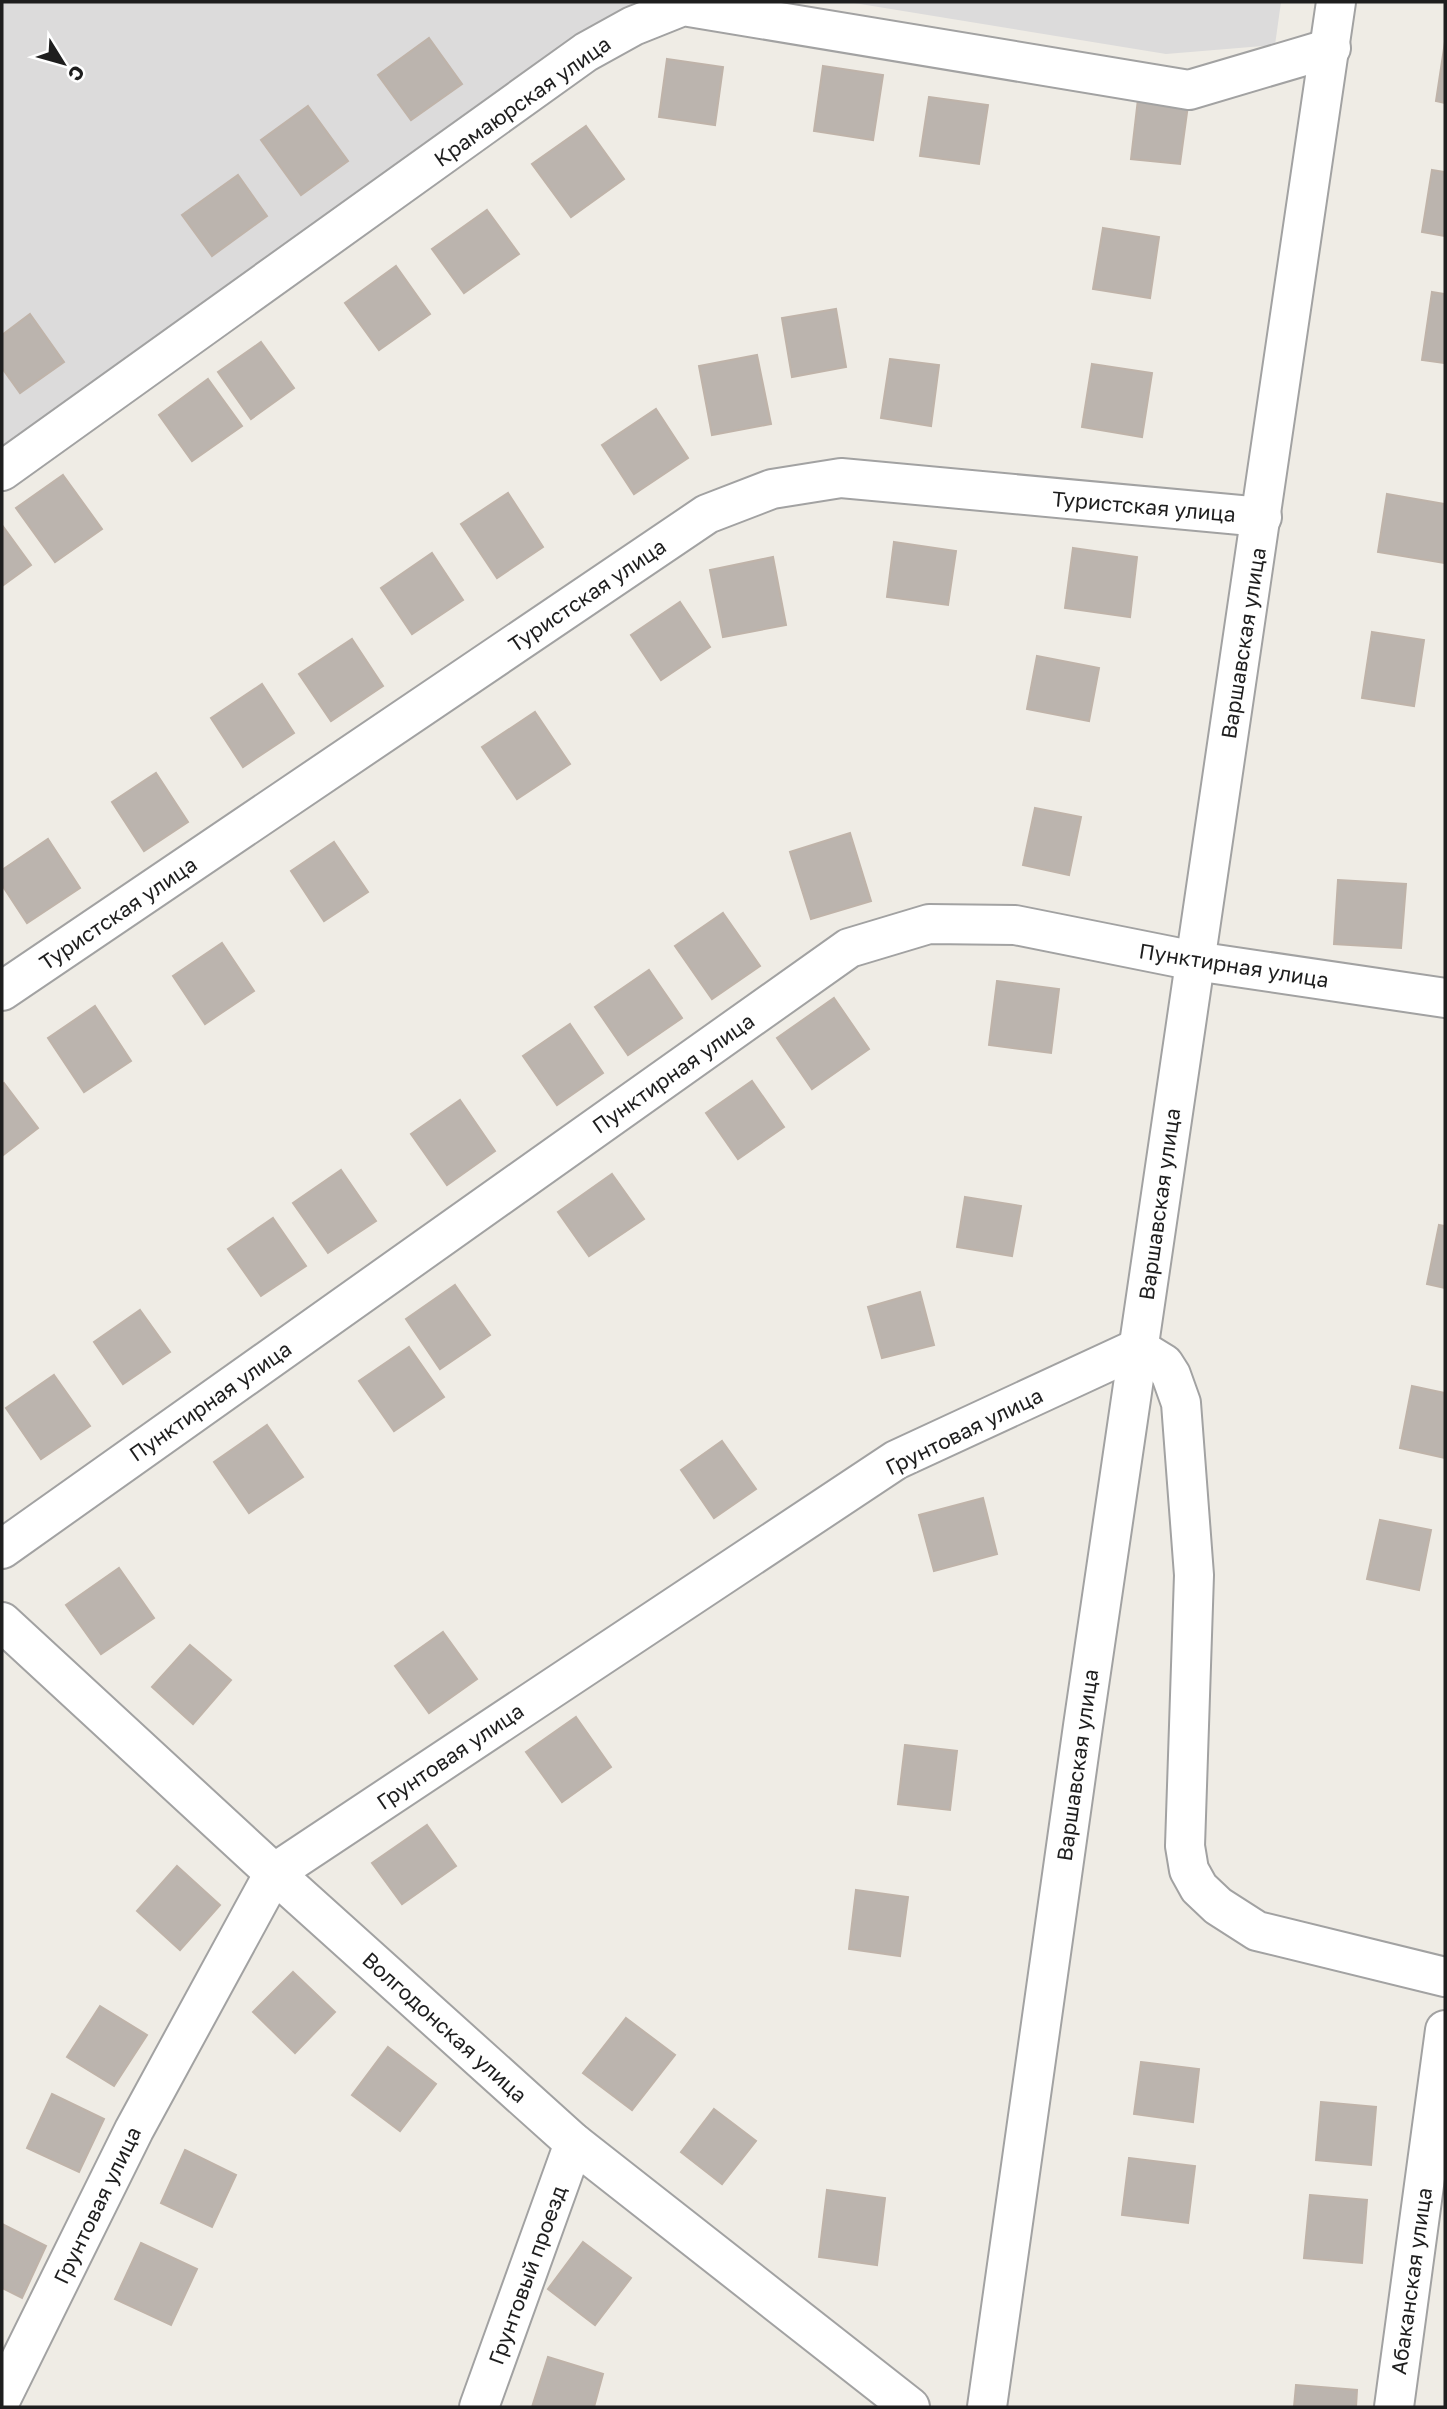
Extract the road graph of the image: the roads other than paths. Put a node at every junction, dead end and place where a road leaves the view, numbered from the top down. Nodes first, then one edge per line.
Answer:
1 (1336, 2) edge
2 (1331, 48) junction
3 (2, 471) edge
4 (1262, 517) junction
5 (1195, 961) junction
6 (2, 991) edge
7 (1445, 998) edge
8 (1138, 1348) junction
9 (2, 1549) edge
10 (2, 1622) edge
11 (274, 1873) junction
12 (1445, 1977) edge
13 (1445, 2030) edge
14 (574, 2143) junction
15 (2, 2397) edge
16 (479, 2407) edge
17 (910, 2407) edge
18 (987, 2407) edge
19 (1394, 2407) edge

1 - 2 street, Варшавская улица
2 - 3 street, Крамаюрская улица
2 - 4 street, Варшавская улица
4 - 5 street, Варшавская улица
4 - 6 street, Туристская улица
5 - 7 street, Пунктирная улица
5 - 8 street, Варшавская улица
5 - 9 street, Пунктирная улица
8 - 11 street, Грунтовая улица
8 - 12 street
8 - 18 street, Варшавская улица
10 - 11 street, Волгодонская улица
11 - 14 street, Волгодонская улица
11 - 15 street, Грунтовая улица
13 - 19 street, Абаканская улица
14 - 16 street, Грунтовый проезд
14 - 17 street, Волгодонская улица

